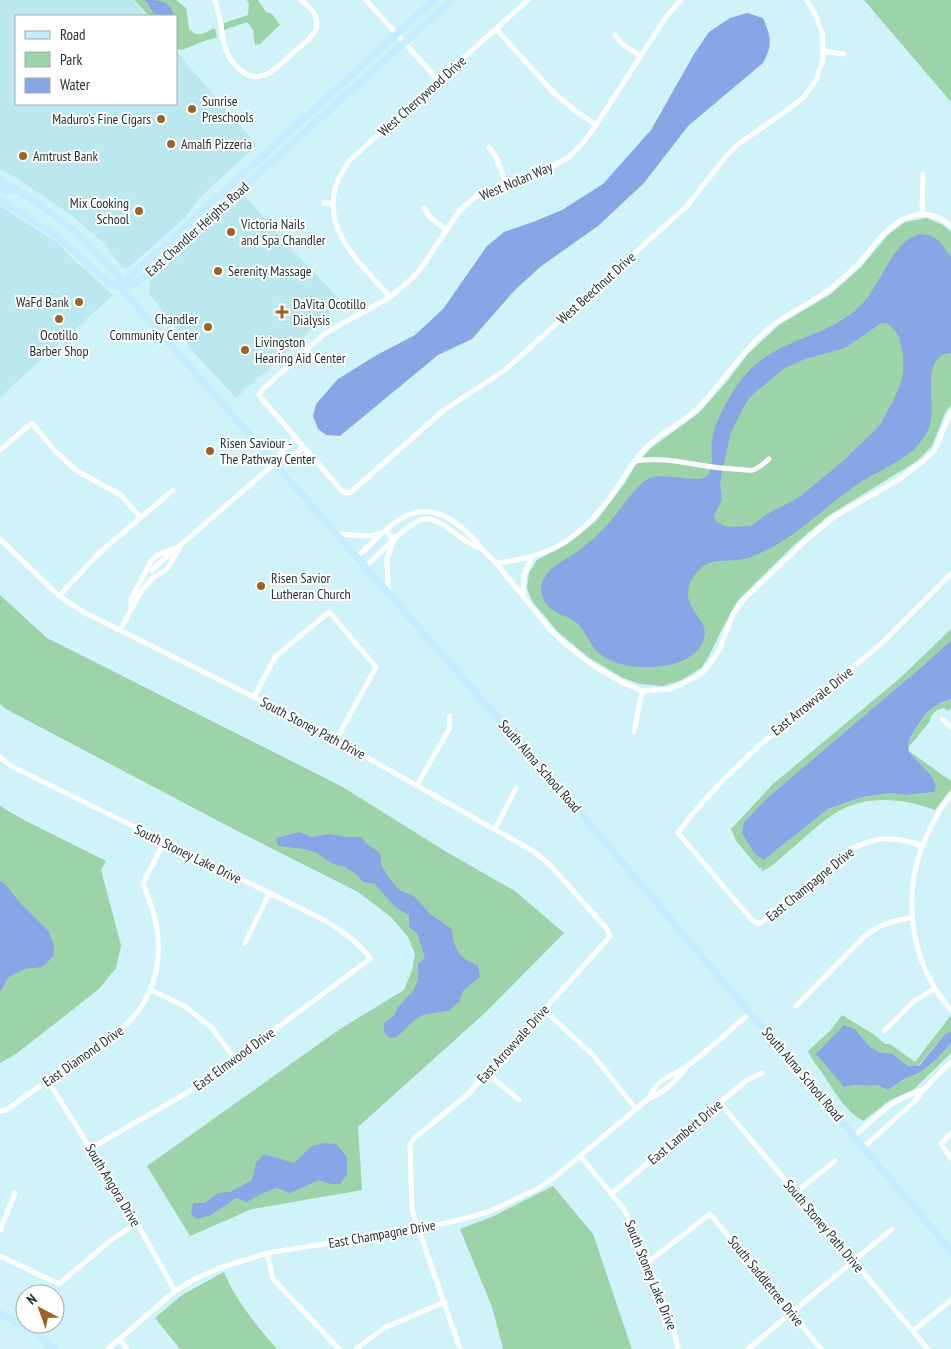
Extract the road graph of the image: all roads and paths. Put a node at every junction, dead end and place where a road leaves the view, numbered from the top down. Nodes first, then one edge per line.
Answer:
1 (214, 0) edge
2 (301, 0) edge
3 (366, 0) edge
4 (434, 0) edge
5 (452, 0) edge
6 (528, 0) edge
7 (681, 0) edge
8 (807, 0) edge
9 (496, 29) junction
10 (396, 34) junction
11 (614, 35) dead end
12 (404, 43) junction
13 (823, 51) junction
14 (844, 54) dead end
15 (640, 56) junction
16 (439, 81) junction
17 (596, 125) junction
18 (489, 147) dead end
19 (923, 174) dead end
20 (0, 180) edge
21 (506, 183) junction
22 (0, 188) edge
23 (18, 190) junction
24 (0, 200) edge
25 (324, 203) dead end
26 (333, 203) junction
27 (424, 208) dead end
28 (922, 213) junction
29 (951, 226) edge
30 (446, 230) junction
31 (121, 288) junction
32 (390, 297) junction
33 (951, 412) edge
34 (296, 439) junction
35 (304, 448) junction
36 (0, 450) edge
37 (769, 459) dead end
38 (634, 461) junction
39 (274, 464) junction
40 (173, 490) dead end
41 (412, 513) junction
42 (140, 517) junction
43 (416, 522) junction
44 (386, 531) junction
45 (335, 534) junction
46 (0, 539) edge
47 (394, 540) junction
48 (181, 545) junction
49 (481, 548) junction
50 (356, 558) junction
51 (531, 558) junction
52 (496, 563) junction
53 (364, 567) junction
54 (152, 572) junction
55 (951, 574) edge
56 (388, 594) junction
57 (60, 596) junction
58 (523, 596) junction
59 (132, 608) junction
60 (120, 630) junction
61 (642, 691) junction
62 (254, 696) junction
63 (450, 716) dead end
64 (942, 719) dead end
65 (951, 727) edge
66 (634, 732) dead end
67 (336, 740) junction
68 (0, 757) edge
69 (417, 785) junction
70 (516, 788) dead end
71 (951, 795) edge
72 (494, 829) junction
73 (164, 842) junction
74 (921, 845) junction
75 (269, 894) junction
76 (911, 918) junction
77 (759, 924) joint
78 (610, 936) joint
79 (245, 943) dead end
80 (370, 959) joint
81 (935, 988) junction
82 (151, 990) junction
83 (796, 1006) dead end
84 (544, 1010) junction
85 (951, 1010) edge
86 (751, 1012) junction
87 (884, 1031) dead end
88 (235, 1059) junction
89 (951, 1062) edge
90 (686, 1067) junction
91 (487, 1073) junction
92 (762, 1073) dead end
93 (664, 1079) junction
94 (48, 1081) junction
95 (670, 1086) junction
96 (923, 1090) junction
97 (648, 1099) junction
98 (519, 1100) dead end
99 (720, 1103) junction
100 (636, 1109) junction
101 (0, 1111) edge
102 (951, 1133) edge
103 (854, 1136) junction
104 (864, 1147) junction
105 (92, 1148) junction
106 (581, 1157) junction
107 (951, 1158) edge
108 (835, 1161) dead end
109 (15, 1192) dead end
110 (796, 1192) junction
111 (611, 1194) junction
112 (137, 1224) junction
113 (418, 1229) junction
114 (0, 1230) edge
115 (892, 1230) dead end
116 (951, 1251) edge
117 (267, 1253) junction
118 (0, 1256) edge
119 (854, 1261) junction
120 (648, 1262) junction
121 (175, 1291) junction
122 (951, 1300) edge
123 (444, 1302) junction
124 (0, 1313) edge
125 (792, 1313) junction
126 (913, 1331) junction
127 (119, 1339) junction
128 (55, 1349) edge
129 (108, 1349) edge
130 (127, 1349) edge
131 (339, 1349) edge
132 (356, 1349) edge
133 (460, 1349) edge
134 (678, 1349) edge
135 (748, 1349) edge
136 (821, 1349) edge
137 (928, 1349) edge

1 - 2 street
3 - 10 street
4 - 10 main road, East Chandler Heights Road
5 - 12 main road, East Chandler Heights Road
6 - 9 street, West Cherrywood Drive
7 - 15 street, West Nolan Way
8 - 13 street, West Beechnut Drive
9 - 16 street, West Cherrywood Drive
9 - 17 street
10 - 12 street
10 - 31 main road, East Chandler Heights Road
11 - 15 street
12 - 16 street
12 - 31 main road, East Chandler Heights Road
13 - 14 street
13 - 35 street, West Beechnut Drive
15 - 17 street, West Nolan Way
16 - 26 street, West Cherrywood Drive
17 - 21 street, West Nolan Way
18 - 21 street
19 - 28 street
20 - 23 main road, South Alma School Road
21 - 30 street, West Nolan Way
22 - 23 main road
23 - 31 main road, South Alma School Road
24 - 31 main road, South Alma School Road
25 - 26 street
26 - 32 street
27 - 30 street
28 - 29 street
28 - 38 street
30 - 32 street, West Nolan Way
31 - 39 main road, South Alma School Road
32 - 34 street, West Nolan Way
33 - 61 street
34 - 35 street
34 - 39 street
35 - 39 street
36 - 42 street
37 - 38 street
38 - 51 street
39 - 45 main road, South Alma School Road
39 - 48 street
40 - 42 street
41 - 43 street
41 - 44 street
41 - 49 street
42 - 57 street
43 - 47 street
43 - 49 street
44 - 45 street
44 - 47 street
44 - 50 street
45 - 50 main road, South Alma School Road
46 - 57 street, South Stoney Path Drive
47 - 53 street
47 - 56 street
48 - 54 street
48 - 54 street
49 - 52 street
50 - 53 main road, South Alma School Road
51 - 52 street
51 - 58 street
52 - 58 street
53 - 56 main road, South Alma School Road
54 - 59 street
54 - 59 street
55 - 77 street, East Arrowvale Drive
56 - 86 main road, South Alma School Road
57 - 60 street, South Stoney Path Drive
58 - 61 street
59 - 60 street
60 - 62 street, South Stoney Path Drive
61 - 66 street
62 - 67 street, South Stoney Path Drive
62 - 67 street
63 - 69 street
64 - 65 street
67 - 69 street, South Stoney Path Drive
68 - 73 street, South Stoney Lake Drive
69 - 72 street, South Stoney Path Drive
70 - 72 street
71 - 74 street
72 - 78 street, South Stoney Path Drive
73 - 75 street, South Stoney Lake Drive
73 - 82 street, East Diamond Drive
74 - 76 street
74 - 77 street, East Champagne Drive
75 - 79 street
75 - 80 street, South Stoney Lake Drive
76 - 81 street
76 - 83 street
78 - 84 street, East Arrowvale Drive
80 - 88 street, East Elmwood Drive
81 - 85 street
81 - 87 street
82 - 88 street
82 - 94 street, East Diamond Drive
84 - 91 street, East Arrowvale Drive
84 - 100 street
86 - 90 street, East Champagne Drive
86 - 103 main road, South Alma School Road
88 - 105 street, East Elmwood Drive
89 - 96 street
90 - 93 street, East Champagne Drive
90 - 95 street, East Champagne Drive
91 - 98 street
91 - 113 street, East Arrowvale Drive
92 - 99 street, East Lambert Drive
93 - 95 street
93 - 97 street, East Champagne Drive
94 - 101 street, East Diamond Drive
94 - 105 street, South Angora Drive
95 - 97 street, East Champagne Drive
96 - 103 street
96 - 104 street
97 - 100 street, East Champagne Drive
99 - 110 street, South Stoney Path Drive
99 - 111 street, East Lambert Drive
100 - 106 street, East Champagne Drive
102 - 107 street
103 - 104 main road, South Alma School Road
104 - 116 main road, South Alma School Road
105 - 112 street, South Angora Drive
106 - 111 street, South Stoney Lake Drive
106 - 113 street, East Champagne Drive
108 - 110 street
109 - 114 street
110 - 119 street, South Stoney Path Drive
111 - 120 street, South Stoney Lake Drive
112 - 118 street
112 - 121 street, South Angora Drive
113 - 117 street, East Champagne Drive
113 - 123 street
115 - 119 street
117 - 121 street, East Champagne Drive
117 - 131 street
119 - 125 street
119 - 126 street, South Stoney Path Drive
120 - 125 street, South Saddletree Drive
120 - 134 street, South Stoney Lake Drive
121 - 127 street, East Champagne Drive
122 - 126 street
123 - 132 street
123 - 133 street
124 - 128 main road
125 - 135 street
125 - 136 street, South Saddletree Drive
126 - 137 street, South Stoney Path Drive
127 - 129 street, East Champagne Drive
127 - 130 street

